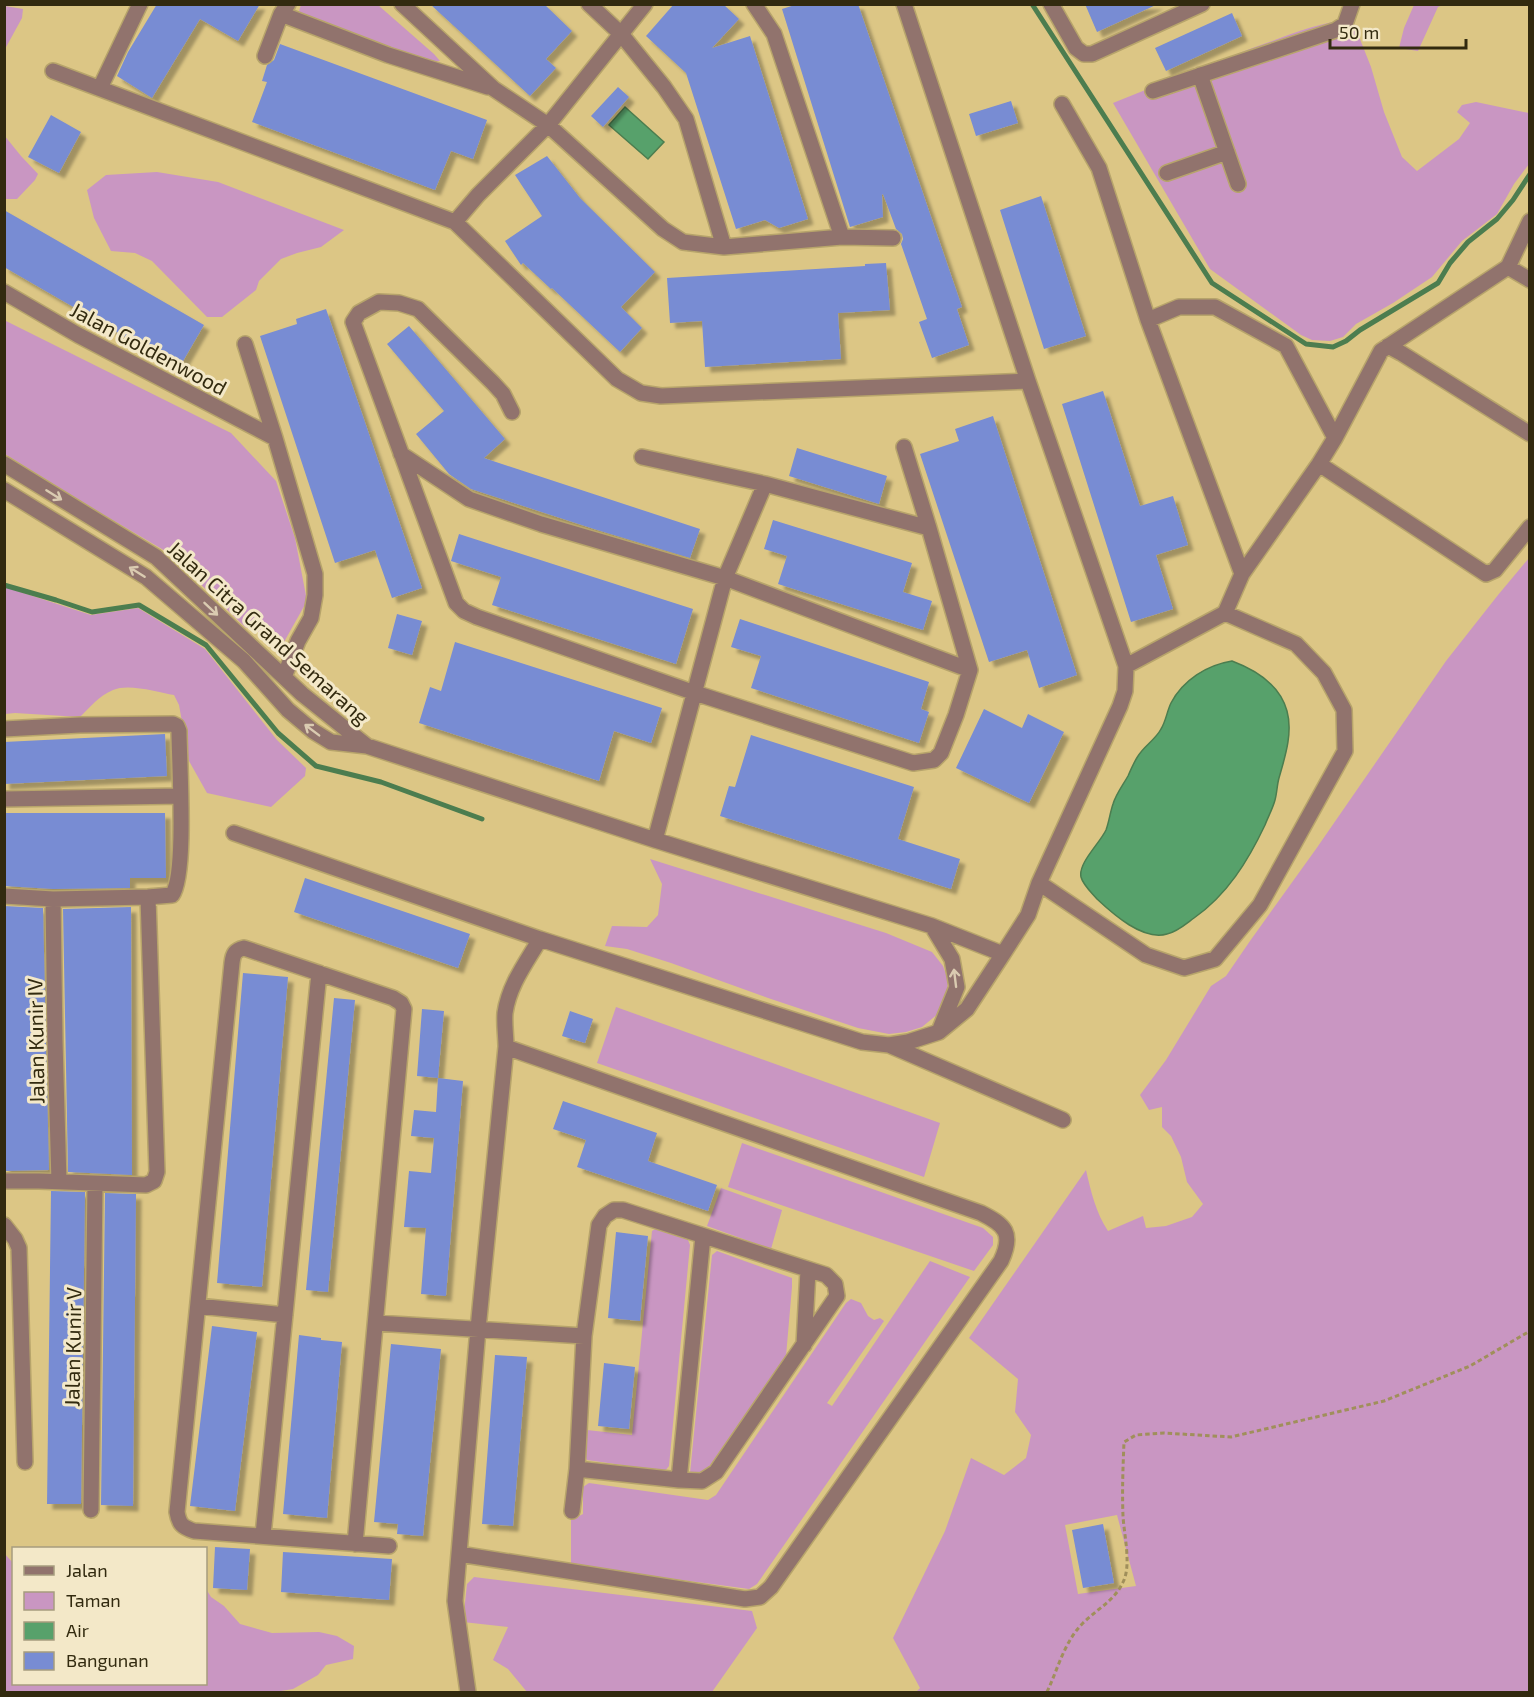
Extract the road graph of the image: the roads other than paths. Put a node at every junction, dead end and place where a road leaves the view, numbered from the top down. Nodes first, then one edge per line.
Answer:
1 (140, 4) edge
2 (402, 4) edge
3 (590, 4) edge
4 (645, 4) edge
5 (754, 4) edge
6 (904, 4) edge
7 (1051, 4) edge
8 (1202, 4) edge
9 (1352, 4) edge
10 (284, 9) edge
11 (621, 34) junction
12 (264, 56) dead end
13 (53, 71) dead end
14 (1200, 75) junction
15 (100, 88) junction
16 (494, 89) junction
17 (1153, 91) dead end
18 (1062, 104) dead end
19 (548, 125) junction
20 (1227, 152) junction
21 (1167, 173) dead end
22 (1238, 184) dead end
23 (1530, 221) edge
24 (455, 222) junction
25 (842, 237) junction
26 (893, 238) dead end
27 (724, 248) junction
28 (1508, 267) junction
29 (1530, 280) edge
30 (4, 292) edge
31 (1148, 320) junction
32 (245, 344) dead end
33 (1388, 346) junction
34 (1028, 381) junction
35 (512, 412) dead end
36 (1530, 434) edge
37 (275, 438) junction
38 (1335, 438) junction
39 (904, 447) dead end
40 (400, 454) junction
41 (642, 457) dead end
42 (4, 464) edge
43 (1319, 464) junction
44 (765, 484) junction
45 (4, 490) edge
46 (1530, 527) edge
47 (929, 528) junction
48 (1242, 574) junction
49 (725, 578) junction
50 (1225, 613) junction
51 (249, 655) junction
52 (1126, 666) junction
53 (970, 670) junction
54 (284, 677) junction
55 (695, 693) junction
56 (4, 729) edge
57 (367, 746) junction
58 (180, 796) junction
59 (4, 799) edge
60 (234, 833) dead end
61 (655, 840) junction
62 (1039, 883) junction
63 (4, 896) edge
64 (148, 897) junction
65 (53, 899) junction
66 (932, 926) junction
67 (540, 939) junction
68 (1003, 954) junction
69 (319, 973) junction
70 (939, 1032) junction
71 (889, 1045) junction
72 (506, 1047) junction
73 (1064, 1120) dead end
74 (4, 1181) edge
75 (59, 1182) junction
76 (95, 1184) junction
77 (4, 1225) edge
78 (703, 1236) junction
79 (808, 1270) junction
80 (198, 1306) junction
81 (285, 1315) junction
82 (376, 1323) junction
83 (478, 1329) junction
84 (584, 1336) junction
85 (804, 1345) junction
86 (25, 1462) dead end
87 (577, 1469) junction
88 (679, 1480) junction
89 (91, 1510) dead end
90 (572, 1511) dead end
91 (263, 1535) junction
92 (355, 1544) junction
93 (389, 1546) dead end
94 (459, 1554) junction
95 (468, 1692) edge

1 - 15 street
2 - 16 street
3 - 11 street
4 - 11 street
5 - 25 street
6 - 34 street
7 - 8 street
9 - 14 street
10 - 12 street
10 - 16 street
11 - 19 street
11 - 27 street
13 - 15 street
14 - 17 street
14 - 20 street
15 - 24 street
16 - 19 street
18 - 31 street
19 - 24 street
19 - 27 street
20 - 21 street
20 - 22 street
23 - 28 street
24 - 34 street
25 - 26 street
25 - 27 street
28 - 29 street
28 - 33 street
30 - 37 street, Jalan Goldenwood
31 - 38 street
31 - 48 street
32 - 37 street, Jalan Goldenwood
33 - 36 street
33 - 38 street
34 - 52 street
35 - 40 street
37 - 54 street, Jalan Goldenwood
38 - 43 street
39 - 47 street
40 - 49 street
40 - 55 street
41 - 44 street
42 -> 51 street, Jalan Citra Grand Semarang
43 - 46 street
43 - 48 street
44 - 47 street
44 - 49 street
51 -> 45 street, Jalan Citra Grand Semarang
47 - 53 street
48 - 50 street
49 - 53 street
49 - 55 street
50 - 52 street
50 - 62 street
51 - 54 street, Jalan Citra Grand Semarang
57 -> 51 street, Jalan Citra Grand Semarang
52 - 62 street
53 - 55 street
54 - 57 street, Jalan Citra Grand Semarang
55 - 61 street
56 - 58 street
57 - 61 street
58 - 59 street
58 - 64 street
60 - 67 street
61 - 66 street
62 - 68 street
63 - 65 street
64 - 65 street
64 - 76 street
65 - 75 street, Jalan Kunir IV
66 - 68 street
70 -> 66 street
67 - 71 street
67 - 72 street
68 - 70 street
69 - 80 street
69 - 81 street
69 - 82 street
70 - 71 street
71 - 73 street
72 - 83 street
72 - 94 street
74 - 75 street
75 - 76 street
76 - 89 street, Jalan Kunir V
77 - 86 street
78 - 79 street
78 - 84 street
78 - 88 street
79 - 85 street
79 - 85 street
80 - 81 street
80 - 91 street
81 - 91 street
82 - 83 street
82 - 92 street
83 - 84 street
83 - 94 street
84 - 87 street
85 - 88 street
87 - 88 street
87 - 90 street
91 - 92 street
92 - 93 street
94 - 95 street

